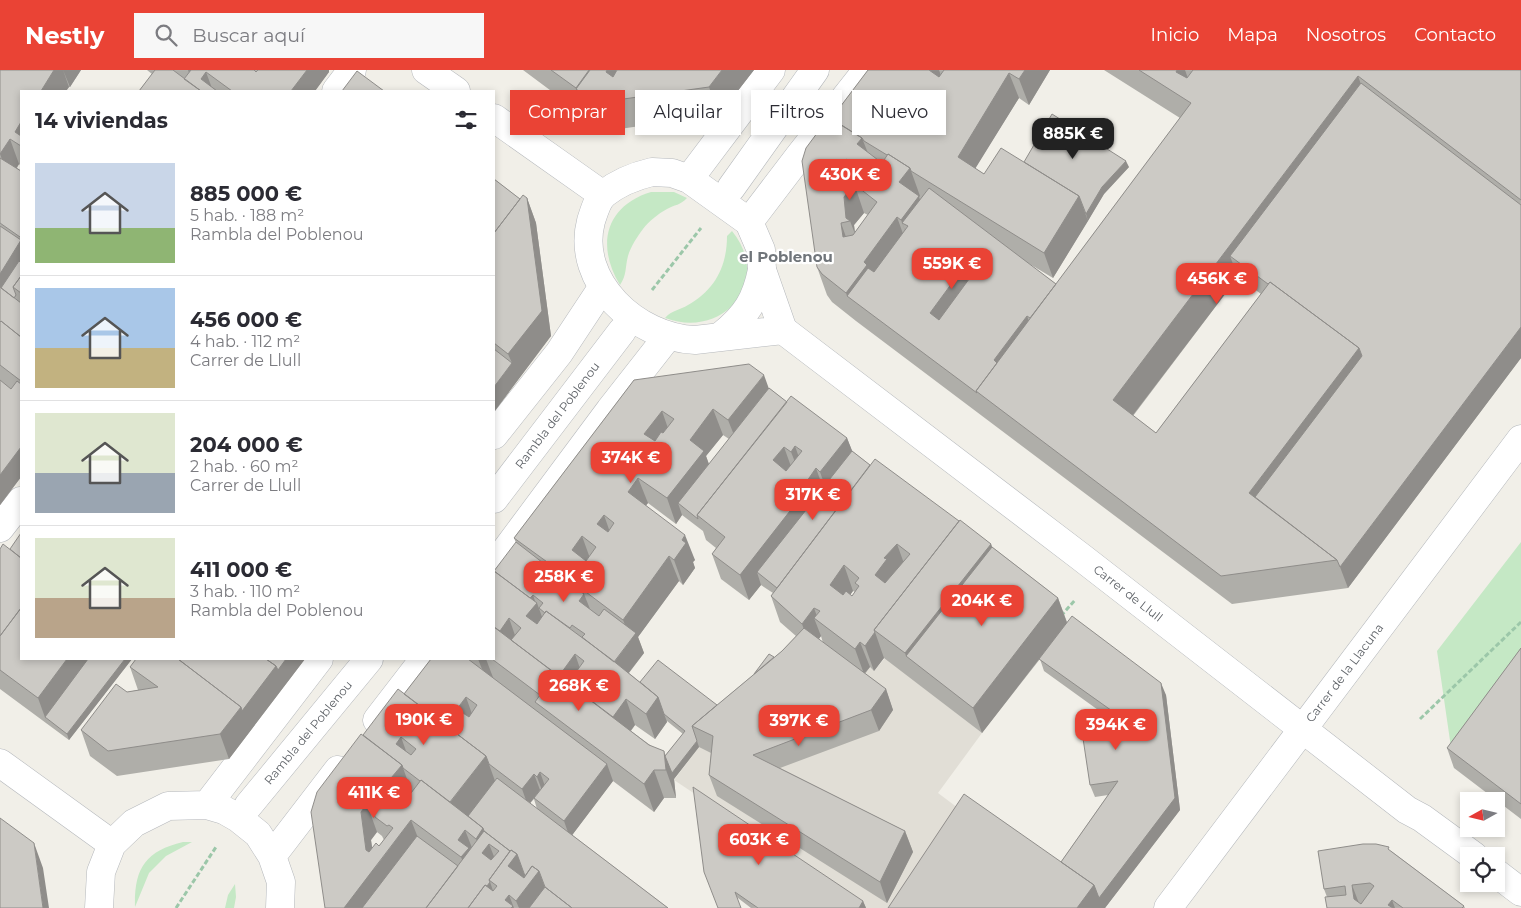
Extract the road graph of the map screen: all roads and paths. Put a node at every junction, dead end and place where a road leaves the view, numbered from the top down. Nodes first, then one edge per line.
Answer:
1 (352, 70) edge
2 (426, 70) edge
3 (771, 70) edge
4 (815, 70) edge
5 (867, 70) edge
6 (337, 90) edge
7 (455, 90) edge
8 (495, 119) edge
9 (689, 179) junction
10 (731, 188) dead end
11 (603, 195) junction
12 (749, 222) junction
13 (705, 223) dead end
14 (762, 270) junction
15 (602, 288) junction
16 (647, 296) dead end
17 (783, 330) junction
18 (622, 331) dead end
19 (668, 336) junction
20 (722, 336) junction
21 (495, 434) edge
22 (1521, 439) edge
23 (495, 498) edge
24 (20, 502) edge
25 (0, 528) edge
26 (495, 565) edge
27 (1076, 600) dead end
28 (1060, 617) edge
29 (1521, 622) edge
30 (318, 660) edge
31 (368, 660) edge
32 (423, 660) edge
33 (1420, 719) dead end
34 (1303, 729) junction
35 (0, 763) edge
36 (207, 805) junction
37 (248, 806) dead end
38 (112, 844) junction
39 (216, 847) dead end
40 (1462, 847) edge
41 (272, 856) junction
42 (1505, 880) edge
43 (1521, 892) edge
44 (99, 908) edge
45 (176, 908) edge
46 (280, 908) edge
47 (1168, 908) edge

1 - 6 street
2 - 7 street
3 - 9 street
4 - 10 street
5 - 12 street
8 - 11 street
9 - 11 street
9 - 12 street
11 - 15 street
12 - 14 street
13 - 16 path
14 - 17 street
14 - 20 street
15 - 19 street
15 - 21 street
17 - 20 street
17 - 34 street, Carrer de Llull
18 - 23 street, Rambla del Poblenou
19 - 20 street
19 - 26 street
22 - 34 street, Carrer de la Llacuna
24 - 25 street
27 - 28 path
29 - 33 path
30 - 36 street
31 - 37 street, Rambla del Poblenou
32 - 41 street
34 - 40 street, Carrer de Llull
34 - 47 street, Carrer de la Llacuna
35 - 38 street
36 - 38 street
36 - 41 street
38 - 44 street
39 - 45 path
41 - 46 street
42 - 43 street

